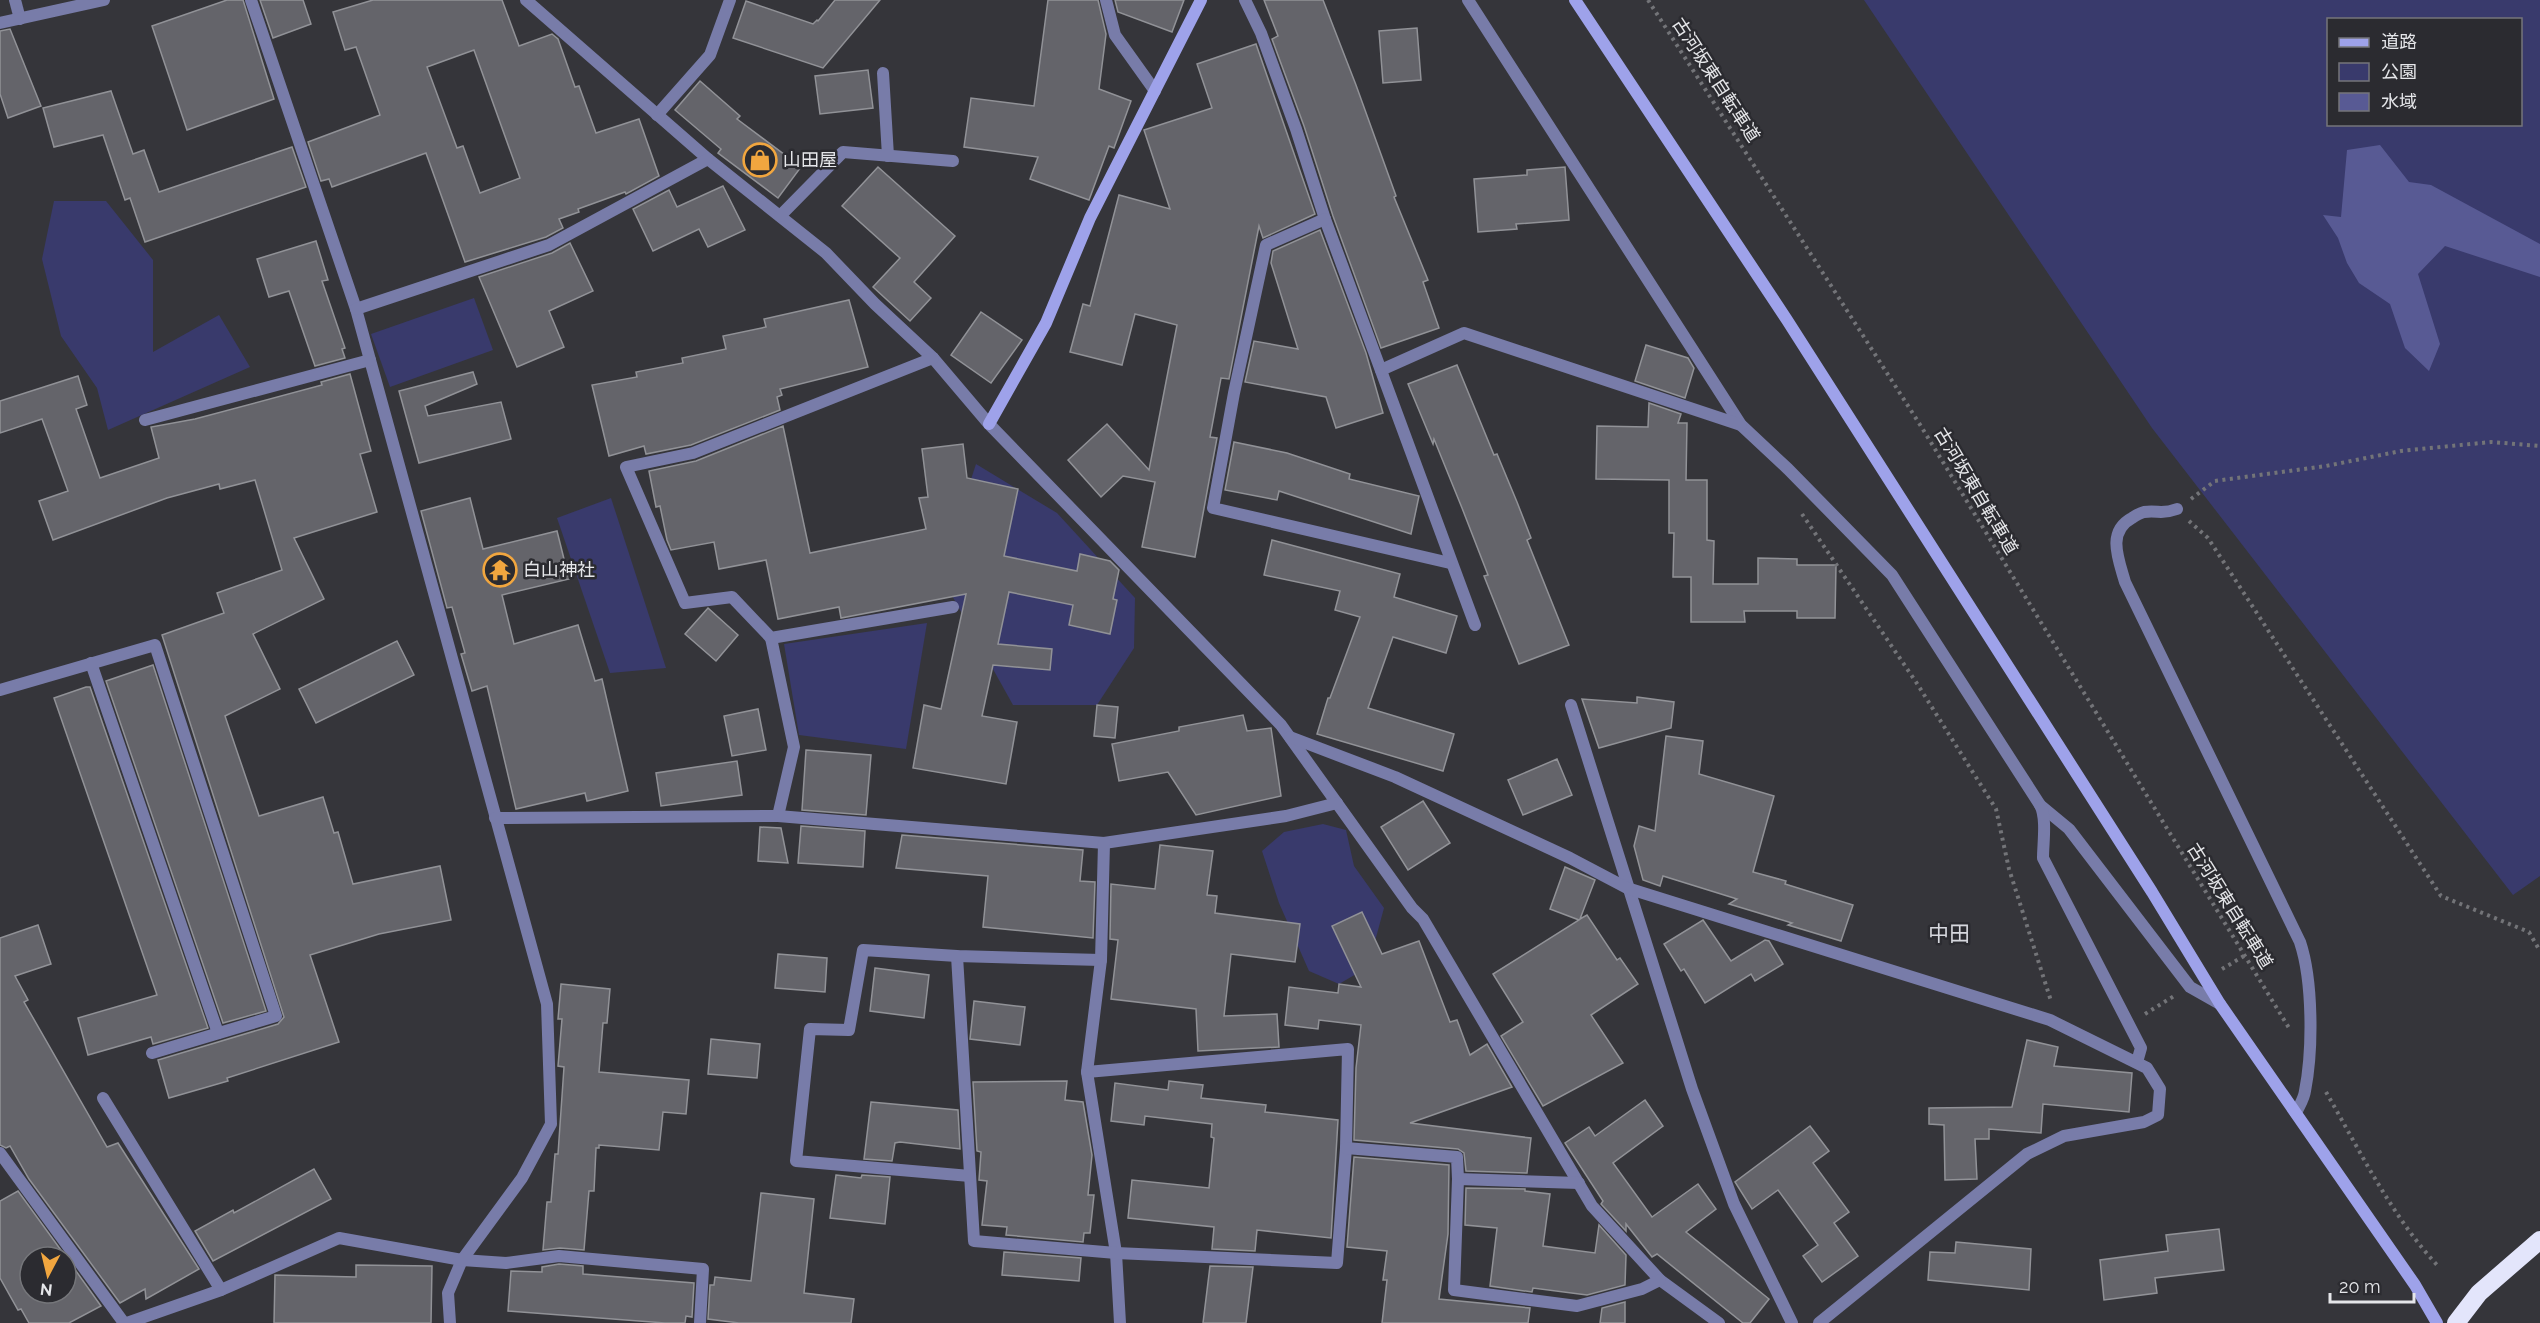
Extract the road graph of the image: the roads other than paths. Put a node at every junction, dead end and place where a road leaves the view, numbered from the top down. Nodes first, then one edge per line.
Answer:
1 (15, 0) edge
2 (104, 0) edge
3 (251, 0) edge
4 (526, 0) edge
5 (730, 0) edge
6 (1107, 0) edge
7 (1201, 0) edge
8 (1245, 0) edge
9 (1468, 0) edge
10 (1575, 0) edge
11 (20, 19) junction
12 (0, 23) edge
13 (883, 73) dead end
14 (1155, 91) junction
15 (657, 115) junction
16 (888, 156) junction
17 (708, 159) junction
18 (953, 161) dead end
19 (780, 216) junction
20 (1325, 219) junction
21 (356, 309) junction
22 (933, 358) junction
23 (370, 360) junction
24 (1381, 370) junction
25 (145, 420) dead end
26 (988, 424) junction
27 (1741, 426) junction
28 (2177, 509) road end
29 (1450, 563) junction
30 (953, 607) dead end
31 (1474, 625) dead end
32 (771, 638) junction
33 (91, 663) junction
34 (0, 690) edge
35 (1570, 705) dead end
36 (1289, 737) junction
37 (1336, 803) junction
38 (2040, 805) junction
39 (778, 816) junction
40 (495, 818) junction
41 (1104, 843) junction
42 (1627, 888) junction
43 (957, 957) junction
44 (1101, 960) junction
45 (2220, 1004) junction
46 (218, 1033) junction
47 (152, 1053) dead end
48 (2137, 1062) junction
49 (1087, 1072) junction
50 (103, 1098) dead end
51 (2296, 1113) junction
52 (1346, 1148) junction
53 (0, 1153) edge
54 (970, 1176) junction
55 (1458, 1179) junction
56 (1579, 1183) junction
57 (2540, 1240) edge
58 (1116, 1253) junction
59 (462, 1260) junction
60 (1660, 1280) junction
61 (221, 1290) junction
62 (125, 1323) edge
63 (450, 1323) edge
64 (700, 1323) edge
65 (1120, 1323) edge
66 (1719, 1323) edge
67 (1792, 1323) edge
68 (1819, 1323) edge
69 (2437, 1323) edge
70 (2456, 1323) edge

1 - 11 street
2 - 11 street
3 - 21 street
4 - 15 street
5 - 15 street
6 - 14 street
7 - 14 street
8 - 20 street
9 - 27 street
10 - 45 street
11 - 12 street
13 - 16 street
14 - 26 street
15 - 17 street
16 - 18 street
16 - 19 street
17 - 19 street
17 - 21 street
19 - 22 street
20 - 24 street
20 - 29 street
21 - 23 street
22 - 26 street
22 - 32 street
23 - 25 street
23 - 40 street
24 - 27 street
24 - 29 street
26 - 36 street
27 - 38 street
28 - 51 street
29 - 31 street
30 - 32 street
32 - 39 street
33 - 34 street
33 - 46 street
33 - 46 street
35 - 42 street
36 - 37 street
36 - 42 street
37 - 41 street
37 - 56 street
38 - 45 street
38 - 48 street
39 - 40 street
39 - 41 street
40 - 59 street
41 - 44 street
42 - 48 street
42 - 67 street
43 - 44 street
43 - 54 street
43 - 54 street
44 - 49 street
45 - 51 street
46 - 47 street
48 - 68 street
49 - 52 street
49 - 58 street
50 - 61 street
51 - 69 street
52 - 55 street
52 - 58 street
53 - 62 street
54 - 58 street
55 - 56 street
55 - 60 street
56 - 60 street
57 - 70 highway
58 - 65 street
59 - 61 street
59 - 63 street
59 - 64 street
60 - 66 street
61 - 62 street

